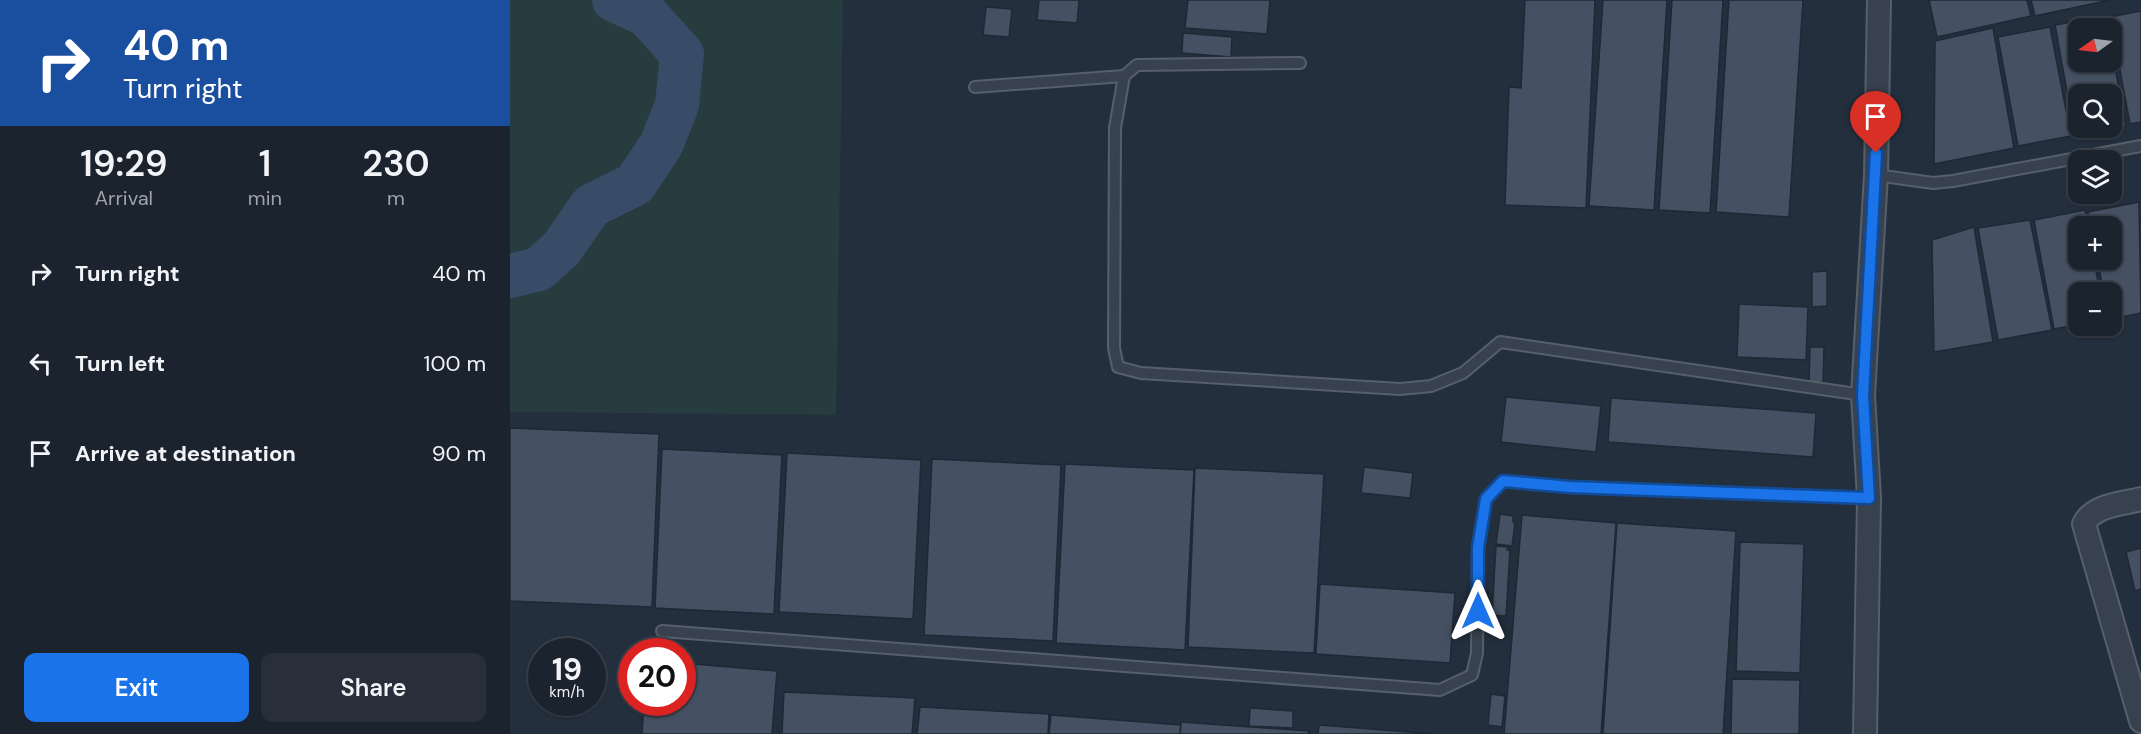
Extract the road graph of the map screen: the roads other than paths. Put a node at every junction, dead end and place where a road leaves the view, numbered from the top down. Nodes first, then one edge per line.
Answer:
1 (1879, 0) edge
2 (1300, 63) dead end
3 (1124, 76) junction
4 (975, 87) dead end
5 (2141, 146) edge
6 (1876, 175) junction
7 (1863, 395) junction
8 (1869, 498) junction
9 (2141, 499) edge
10 (662, 631) dead end
11 (2141, 721) edge
12 (1865, 734) edge

1 - 6 street
2 - 3 lane
3 - 4 lane
3 - 7 lane
5 - 6 lane
6 - 7 street
7 - 8 street
8 - 10 lane
8 - 12 street
9 - 11 street

